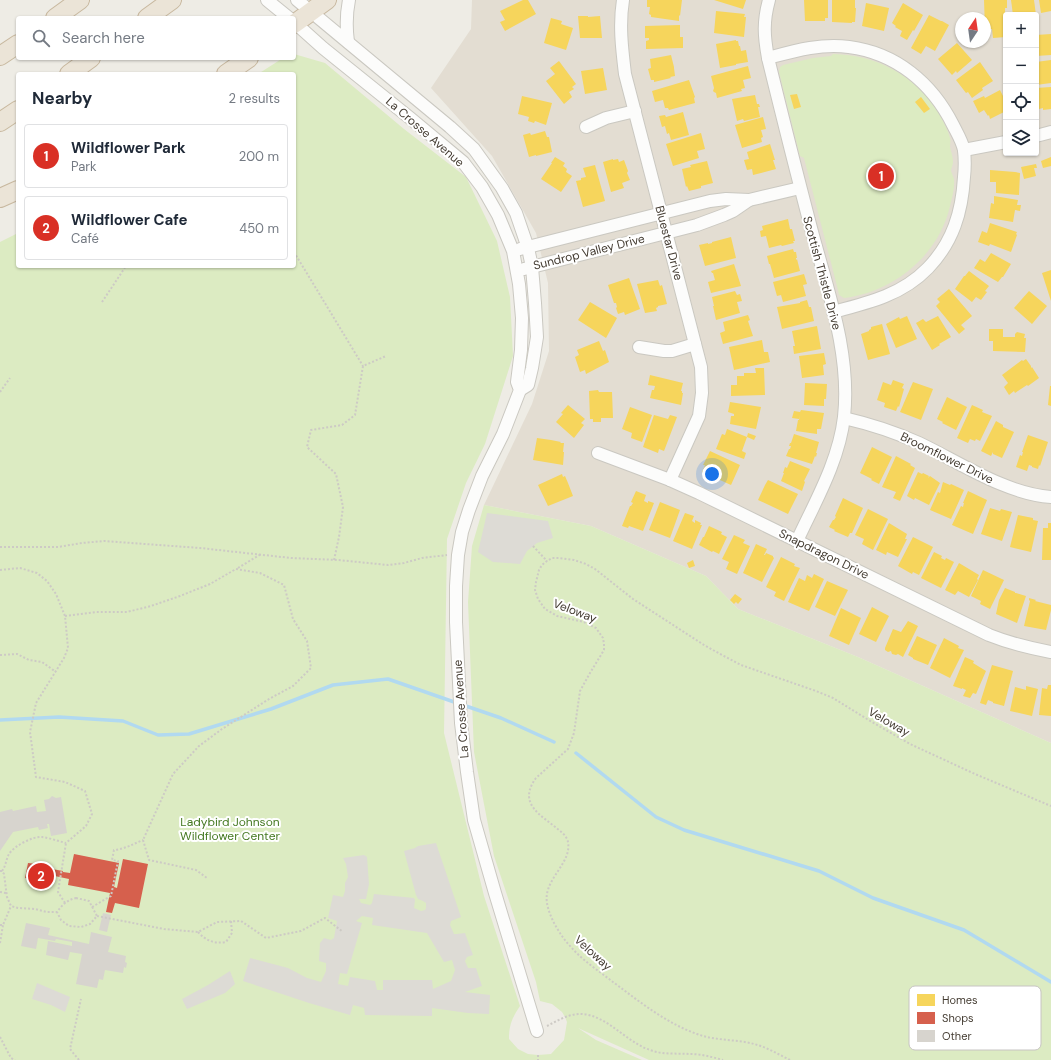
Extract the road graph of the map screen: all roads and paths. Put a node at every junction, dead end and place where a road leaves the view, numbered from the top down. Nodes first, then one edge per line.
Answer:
1 (80, 0) edge
2 (172, 0) edge
3 (267, 0) edge
4 (297, 0) edge
5 (327, 0) edge
6 (349, 0) edge
7 (623, 0) edge
8 (769, 0) edge
9 (311, 12) junction
10 (58, 16) edge
11 (150, 16) edge
12 (286, 16) edge
13 (296, 20) edge
14 (296, 25) edge
15 (348, 42) junction
16 (16, 45) edge
17 (0, 56) edge
18 (768, 58) junction
19 (88, 60) edge
20 (246, 60) edge
21 (71, 72) edge
22 (229, 72) edge
23 (16, 111) edge
24 (635, 111) junction
25 (0, 122) edge
26 (586, 127) dead end
27 (1051, 132) edge
28 (1039, 135) edge
29 (1003, 143) edge
30 (964, 150) junction
31 (800, 188) junction
32 (16, 191) edge
33 (0, 198) edge
34 (749, 200) junction
35 (661, 213) junction
36 (666, 233) junction
37 (528, 248) junction
38 (513, 251) junction
39 (296, 255) edge
40 (532, 267) junction
41 (125, 268) edge
42 (517, 271) junction
43 (102, 302) dead end
44 (833, 312) junction
45 (695, 344) junction
46 (639, 347) dead end
47 (386, 356) dead end
48 (363, 366) junction
49 (10, 378) dead end
50 (520, 390) junction
51 (0, 392) edge
52 (844, 418) junction
53 (598, 453) dead end
54 (670, 480) junction
55 (1051, 497) edge
56 (796, 541) junction
57 (0, 546) edge
58 (533, 546) dead end
59 (261, 554) junction
60 (458, 555) junction
61 (334, 560) junction
62 (547, 560) junction
63 (236, 569) junction
64 (0, 570) edge
65 (65, 616) junction
66 (1051, 652) edge
67 (0, 655) edge
68 (56, 672) junction
69 (1051, 806) edge
70 (143, 840) junction
71 (66, 843) junction
72 (1, 871) edge
73 (207, 878) dead end
74 (0, 892) edge
75 (6, 893) junction
76 (65, 903) junction
77 (11, 906) junction
78 (92, 907) junction
79 (57, 912) junction
80 (97, 916) junction
81 (231, 921) junction
82 (2, 925) edge
83 (198, 932) junction
84 (343, 932) dead end
85 (0, 943) edge
86 (81, 999) dead end
87 (537, 1031) joint
88 (0, 1037) edge
89 (538, 1056) dead end
90 (15, 1060) edge
91 (79, 1060) edge
92 (538, 1060) edge
93 (723, 1060) edge
94 (790, 1060) edge

1 - 10 highway
2 - 11 highway
3 - 12 street, La Crosse Avenue
4 - 9 street
5 - 9 highway
6 - 15 street
7 - 24 street, Bluestar Drive
8 - 18 street, Scottish Thistle Drive
9 - 13 highway
9 - 15 street, La Crosse Avenue
14 - 38 street, La Crosse Avenue
15 - 37 street, La Crosse Avenue
16 - 17 highway
18 - 30 street
18 - 31 street, Scottish Thistle Drive
19 - 21 highway
20 - 22 highway
23 - 25 highway
24 - 26 street
24 - 35 street, Bluestar Drive
27 - 28 street
29 - 30 street
30 - 44 street
31 - 34 street, Sundrop Valley Drive
31 - 44 street, Scottish Thistle Drive
32 - 33 highway
34 - 35 street, Sundrop Valley Drive
34 - 36 street, Sundrop Valley Drive
35 - 36 street, Bluestar Drive
35 - 37 street, Sundrop Valley Drive
36 - 40 street, Sundrop Valley Drive
36 - 45 street, Bluestar Drive
37 - 38 street, Sundrop Valley Drive
37 - 40 street, La Crosse Avenue
38 - 42 street, La Crosse Avenue
39 - 48 path
40 - 42 street, Sundrop Valley Drive
40 - 50 street, La Crosse Avenue
41 - 43 path
42 - 50 street, La Crosse Avenue
44 - 52 street, Scottish Thistle Drive
45 - 46 street
45 - 54 street, Bluestar Drive
47 - 48 path
48 - 61 path
49 - 51 path
50 - 60 street, La Crosse Avenue
52 - 55 street, Broomflower Drive
52 - 56 street, Scottish Thistle Drive
53 - 54 street, Snapdragon Drive
54 - 56 street, Snapdragon Drive
56 - 66 street, Snapdragon Drive
57 - 59 path
58 - 62 path
59 - 61 path
59 - 63 path
60 - 61 path
60 - 87 street, La Crosse Avenue
62 - 69 path, Veloway
62 - 94 path, Veloway
63 - 65 path
63 - 70 path
64 - 65 path
65 - 68 path
67 - 68 path
68 - 71 path
70 - 73 path
70 - 78 path
71 - 72 path
71 - 76 path
72 - 75 path
74 - 75 path
75 - 77 path
76 - 78 path
76 - 79 path
77 - 79 path
77 - 82 path
78 - 80 path
79 - 80 path
80 - 83 path
81 - 83 path
81 - 83 path
81 - 84 path
82 - 85 path
86 - 91 path
87 - 93 path
88 - 90 path
89 - 92 path

